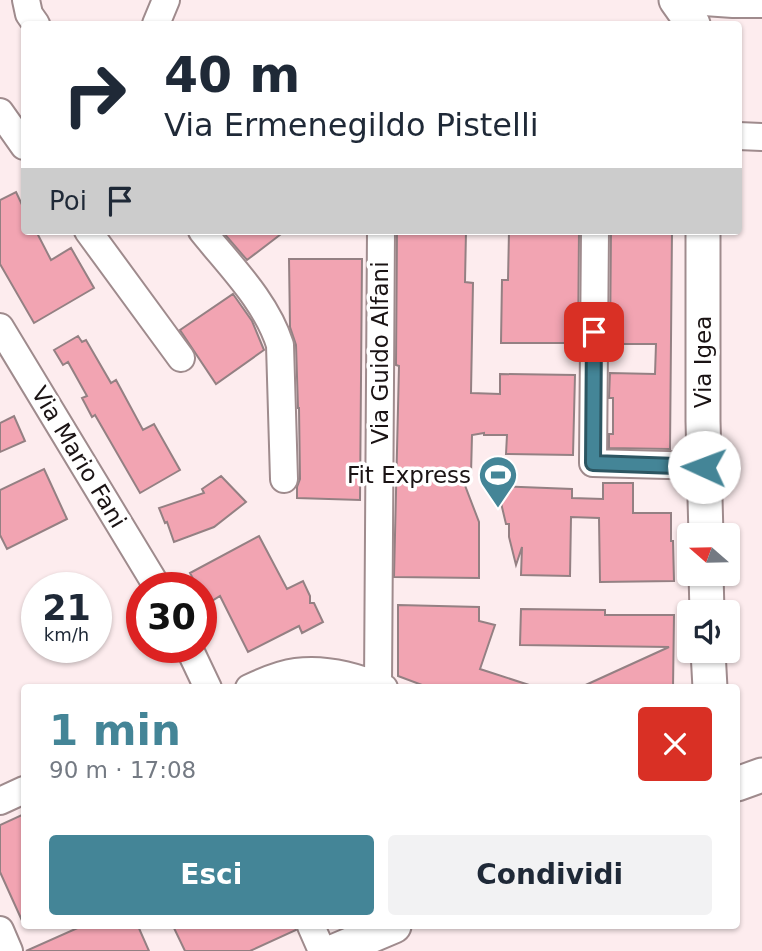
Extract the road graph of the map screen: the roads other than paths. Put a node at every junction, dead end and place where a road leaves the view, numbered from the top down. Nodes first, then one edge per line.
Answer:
1 (166, 0) edge
2 (676, 0) edge
3 (746, 11) edge
4 (157, 21) edge
5 (691, 21) edge
6 (0, 112) edge
7 (742, 136) edge
8 (762, 137) edge
9 (21, 141) edge
10 (91, 235) edge
11 (205, 235) edge
12 (381, 235) edge
13 (596, 235) edge
14 (703, 235) edge
15 (4, 344) edge
16 (181, 358) dead end
17 (704, 467) junction
18 (284, 479) dead end
19 (706, 523) edge
20 (148, 572) edge
21 (196, 663) edge
22 (709, 663) edge
23 (206, 684) edge
24 (260, 684) edge
25 (372, 684) edge
26 (381, 684) edge
27 (710, 684) edge
28 (762, 775) edge
29 (740, 783) edge
30 (21, 791) edge
31 (0, 801) edge
32 (312, 929) edge
33 (387, 929) edge
34 (0, 930) edge
35 (9, 951) edge
36 (323, 951) edge
37 (335, 951) edge

1 - 4 street
2 - 3 street
2 - 5 main road
6 - 9 street
7 - 8 street
10 - 16 street
11 - 18 street
12 - 26 street, Via Guido Alfani
13 - 17 street
14 - 17 main road, Via Igea
15 - 20 street, Via Mario Fani
17 - 19 main road, Via Igea
21 - 23 street
22 - 27 main road
24 - 25 street
28 - 29 main road
30 - 31 street
32 - 36 street
33 - 37 main road
34 - 35 street

